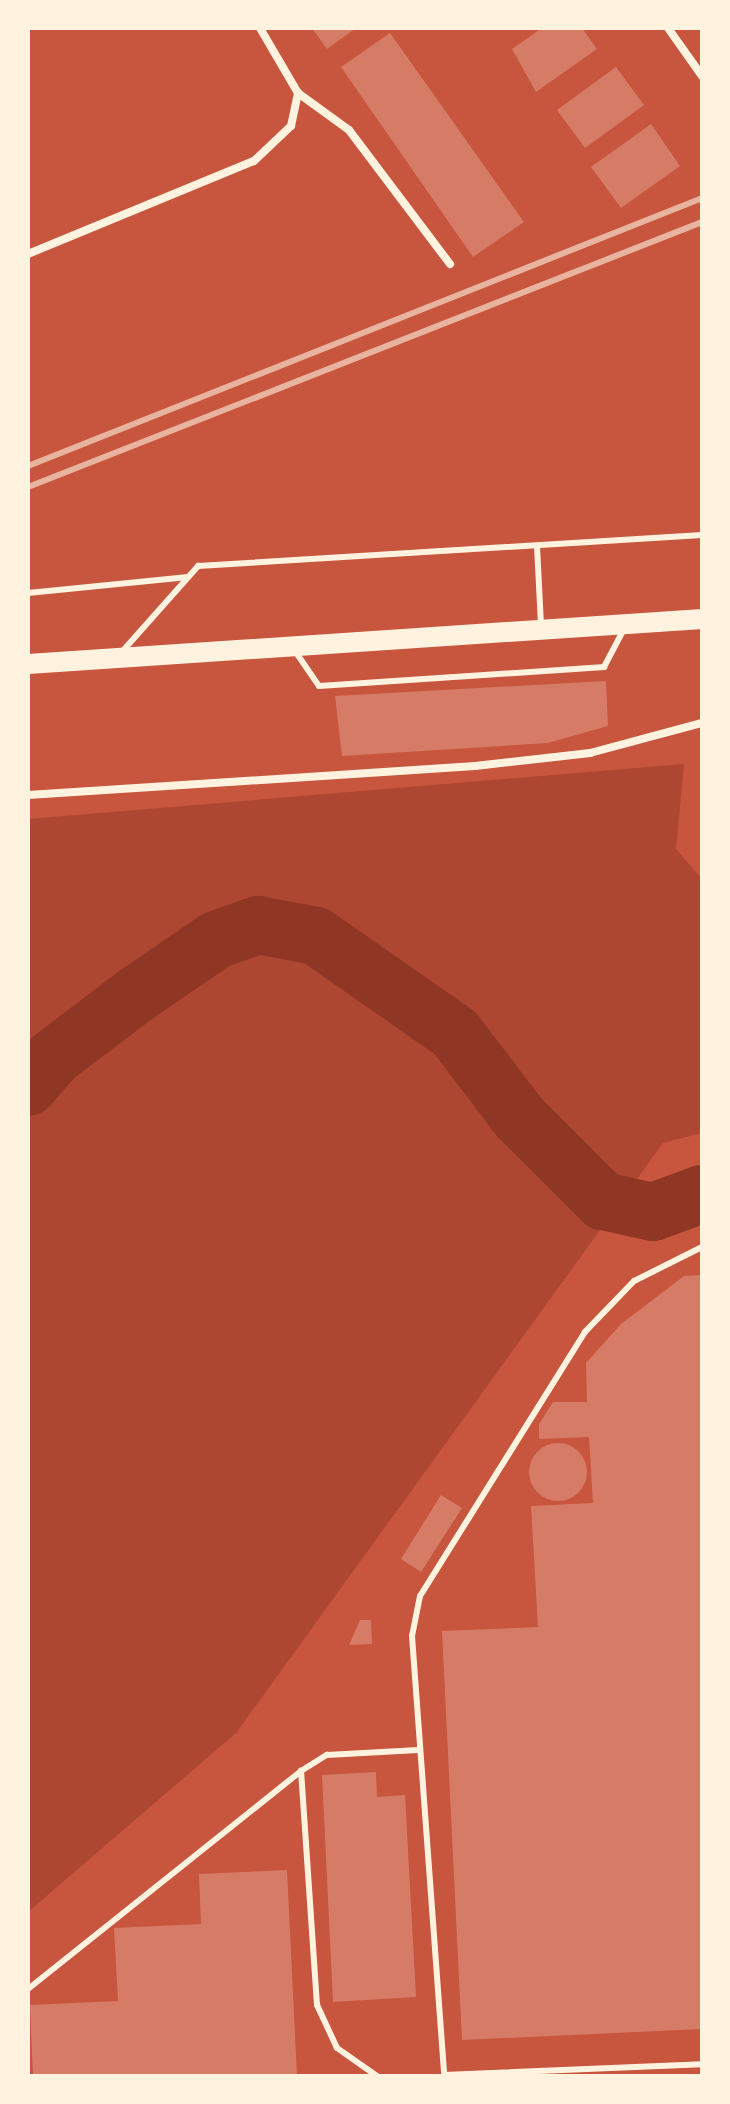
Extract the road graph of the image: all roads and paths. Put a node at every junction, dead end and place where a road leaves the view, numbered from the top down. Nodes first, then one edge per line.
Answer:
1 (260, 28) edge
2 (668, 28) edge
3 (702, 76) edge
4 (298, 93) junction
5 (28, 254) edge
6 (450, 264) dead end
7 (702, 535) edge
8 (537, 546) junction
9 (188, 577) junction
10 (28, 593) edge
11 (702, 619) edge
12 (626, 624) junction
13 (542, 632) junction
14 (293, 648) junction
15 (115, 659) junction
16 (28, 664) edge
17 (702, 723) edge
18 (28, 795) edge
19 (702, 1247) edge
20 (418, 1750) junction
21 (301, 1771) junction
22 (28, 1989) edge
23 (702, 2064) edge
24 (444, 2075) edge
25 (377, 2076) edge
26 (432, 2076) edge

1 - 4 street
2 - 3 street
4 - 5 street
4 - 6 street
7 - 8 lane
8 - 9 lane
8 - 13 lane
9 - 10 lane
9 - 15 lane
11 - 12 main road
12 - 13 main road
12 - 14 lane
13 - 14 main road
14 - 15 main road
15 - 16 main road
17 - 18 street
19 - 20 lane
20 - 21 lane
20 - 24 lane
21 - 22 lane
21 - 25 lane
23 - 24 lane
24 - 26 lane

